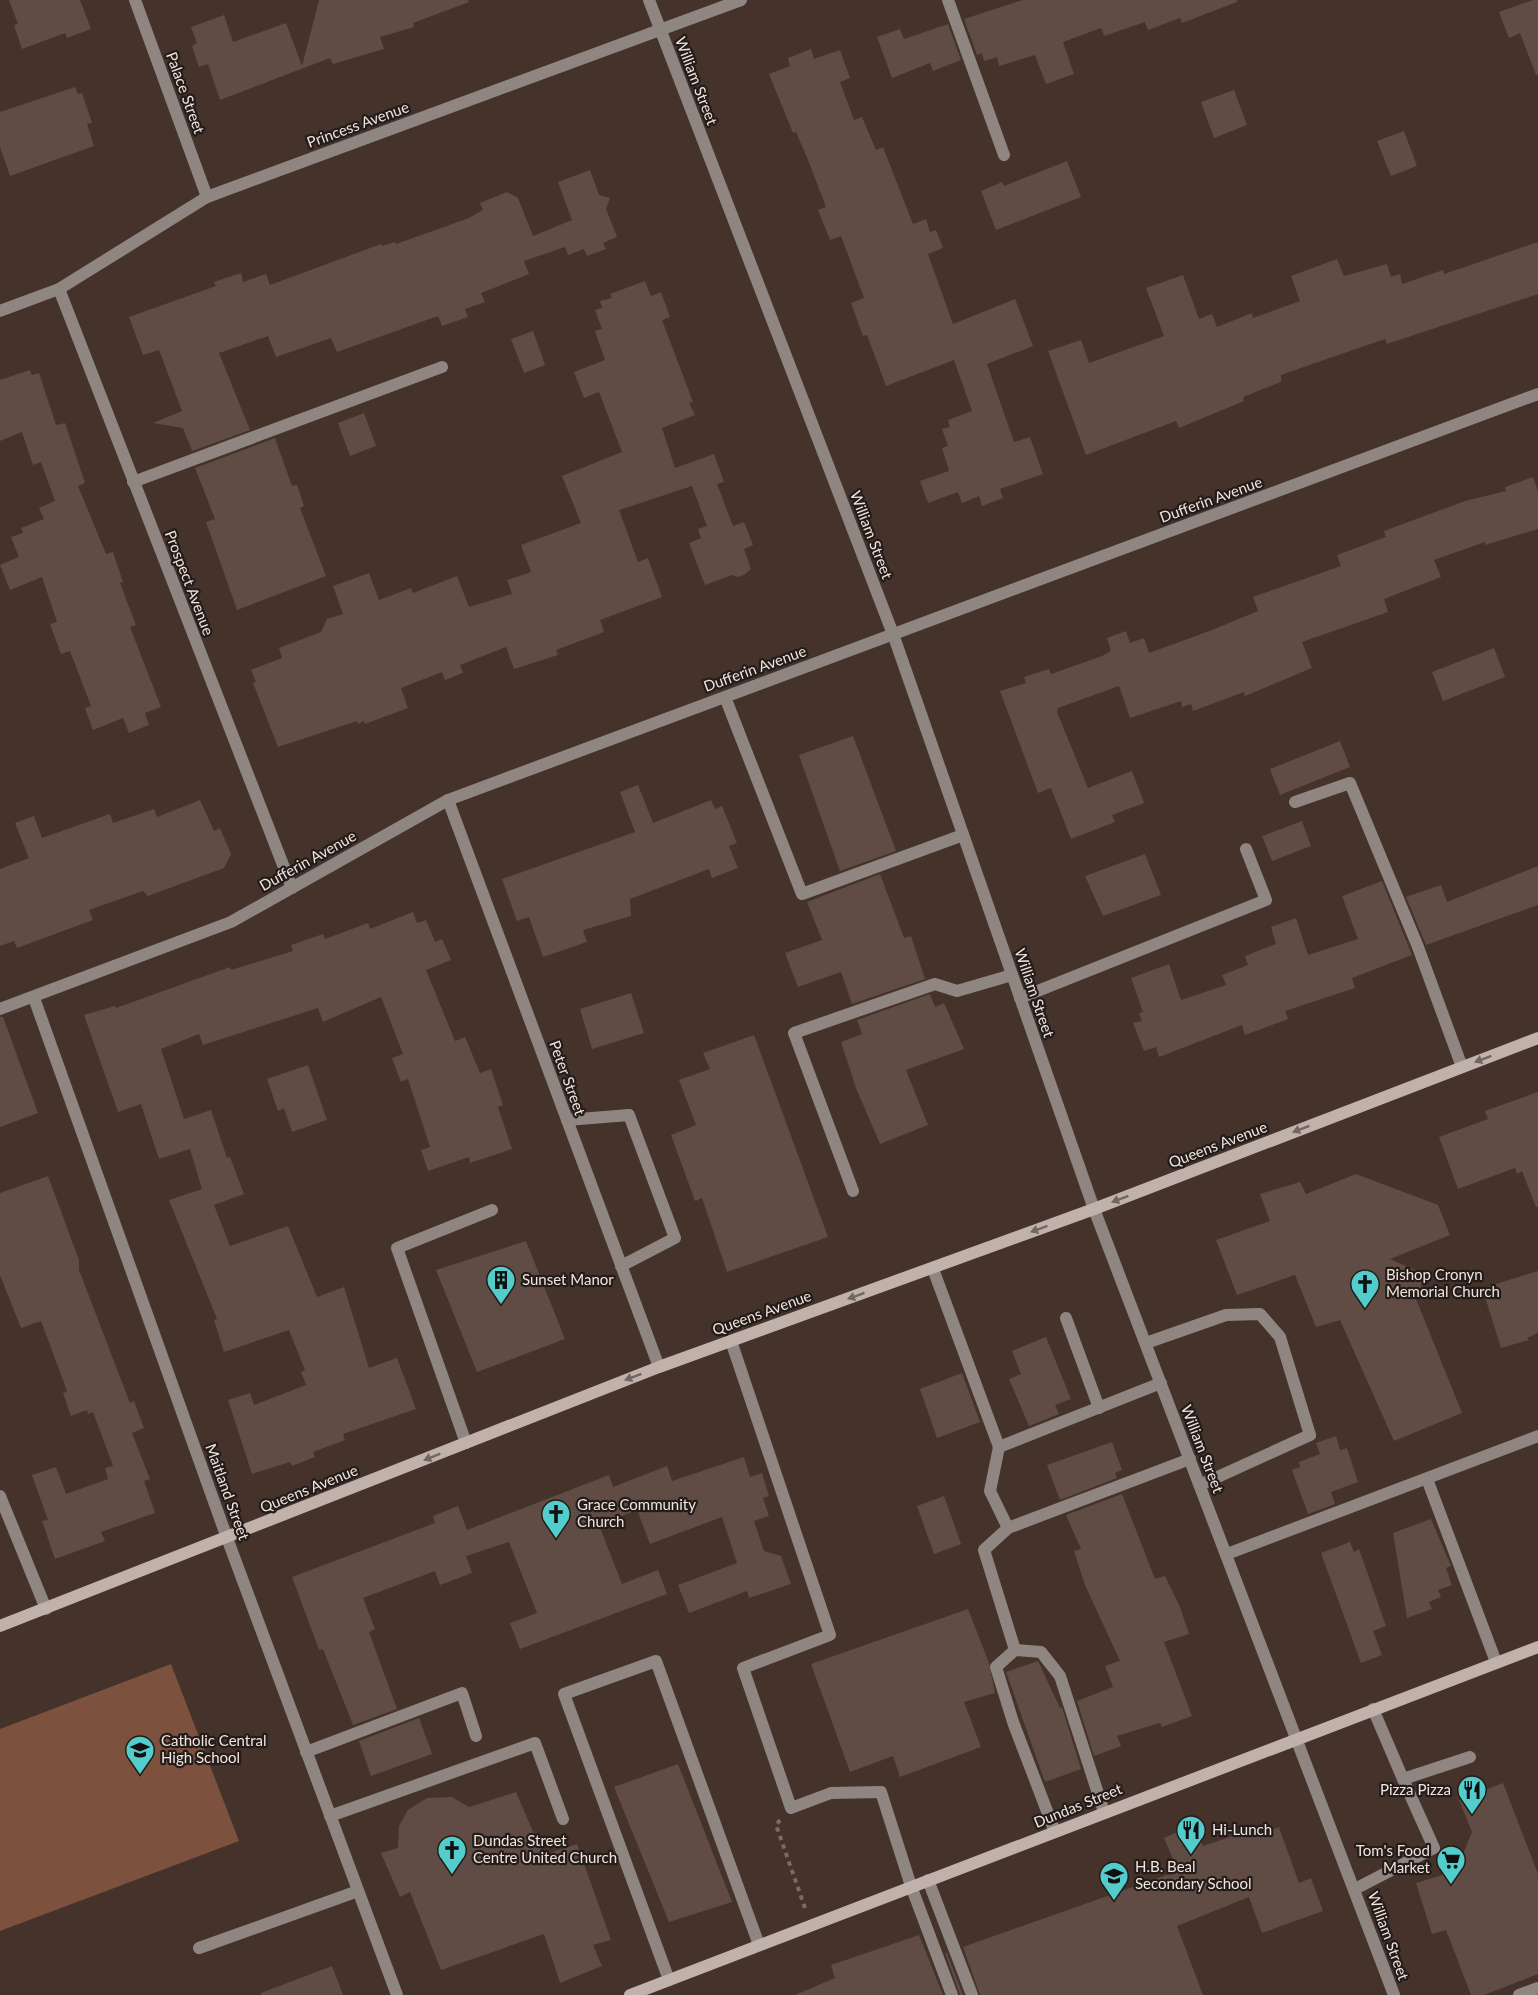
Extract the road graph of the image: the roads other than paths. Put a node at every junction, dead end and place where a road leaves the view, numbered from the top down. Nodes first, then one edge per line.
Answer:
1 (135, 0) edge
2 (649, 0) edge
3 (741, 0) edge
4 (948, 0) edge
5 (660, 30) junction
6 (1004, 155) dead end
7 (207, 197) junction
8 (58, 289) junction
9 (0, 311) edge
10 (442, 367) dead end
11 (1538, 394) edge
12 (134, 482) junction
13 (893, 634) junction
14 (725, 697) junction
15 (448, 800) junction
16 (1295, 802) dead end
17 (963, 835) junction
18 (1246, 849) dead end
19 (292, 888) junction
20 (1012, 975) junction
21 (34, 998) junction
22 (1020, 998) junction
23 (0, 1009) edge
24 (1538, 1038) edge
25 (1462, 1067) junction
26 (567, 1120) junction
27 (854, 1191) dead end
28 (1094, 1209) junction
29 (492, 1210) dead end
30 (621, 1266) junction
31 (933, 1269) junction
32 (1066, 1318) dead end
33 (731, 1341) junction
34 (1146, 1343) junction
35 (659, 1367) junction
36 (1161, 1383) junction
37 (1099, 1408) junction
38 (1538, 1436) edge
39 (466, 1443) junction
40 (999, 1447) junction
41 (1190, 1459) junction
42 (1427, 1479) junction
43 (1200, 1485) junction
44 (0, 1496) edge
45 (1008, 1528) junction
46 (227, 1538) junction
47 (1227, 1554) junction
48 (46, 1609) junction
49 (0, 1626) edge
50 (1538, 1647) edge
51 (1015, 1650) junction
52 (1496, 1662) junction
53 (1372, 1709) junction
54 (476, 1736) dead end
55 (1298, 1737) junction
56 (306, 1752) junction
57 (1470, 1757) dead end
58 (1403, 1779) junction
59 (1104, 1812) junction
60 (330, 1816) junction
61 (563, 1819) dead end
62 (1055, 1832) junction
63 (928, 1880) junction
64 (911, 1886) junction
65 (1354, 1889) junction
66 (358, 1891) junction
67 (759, 1945) junction
68 (199, 1948) dead end
69 (669, 1980) junction
70 (1538, 1988) edge
71 (397, 1995) edge
72 (630, 1995) edge
73 (952, 1995) edge
74 (972, 1995) edge
75 (1394, 1995) edge
76 (1519, 1995) edge

1 - 7 street, Palace Street
2 - 5 street, William Street
3 - 5 street, Princess Avenue
4 - 6 street
5 - 7 street, Princess Avenue
5 - 13 street, William Street
7 - 8 street, Princess Avenue
8 - 9 street, Princess Avenue
8 - 12 street, Prospect Avenue
10 - 12 street
11 - 13 street, Dufferin Avenue
12 - 19 street, Prospect Avenue
13 - 14 street, Dufferin Avenue
13 - 17 street, William Street
14 - 15 street, Dufferin Avenue
14 - 17 street
15 - 19 street, Dufferin Avenue
15 - 26 street, Peter Street
16 - 25 street
17 - 20 street, William Street
18 - 22 street
19 - 21 street, Dufferin Avenue
20 - 22 street, William Street
20 - 27 street
21 - 23 street, Dufferin Avenue
21 - 46 street, Maitland Street
22 - 28 street, William Street
24 -> 25 main road, Queens Avenue
25 -> 28 main road, Queens Avenue
26 - 30 street, Peter Street
26 - 30 street
28 -> 31 main road, Queens Avenue
28 - 34 street, William Street
29 - 39 street
30 - 35 street, Peter Street
31 -> 33 main road, Queens Avenue
31 - 40 street
32 - 37 street
33 - 35 main road, Queens Avenue
33 - 64 street
34 - 36 street, William Street
34 - 43 street
35 -> 39 main road, Queens Avenue
36 - 37 street
36 - 41 street, William Street
37 - 40 street
38 - 42 street
39 -> 46 main road, Queens Avenue
40 - 45 street
41 - 43 street, William Street
41 - 45 street
42 - 47 street
42 - 52 street
43 - 47 street, William Street
44 - 48 street
45 - 51 street
46 - 48 main road, Queens Avenue
46 - 56 street, Maitland Street
47 - 55 street, William Street
48 - 49 main road, Queens Avenue
50 - 52 main road, Dundas Street
51 - 59 street
51 - 62 street
52 - 53 main road, Dundas Street
53 - 55 main road, Dundas Street
53 - 58 street
54 - 56 street
55 - 59 main road, Dundas Street
55 - 65 street, William Street
56 - 60 street, Maitland Street
57 - 58 street
58 - 65 street
59 - 62 main road, Dundas Street
60 - 61 street
60 - 66 street, Maitland Street
62 - 63 main road, Dundas Street
63 - 64 main road, Dundas Street
63 - 74 street
64 - 67 main road, Dundas Street
64 - 73 street
65 - 75 street, William Street
66 - 68 street
66 - 71 street, Maitland Street
67 - 69 main road, Dundas Street
67 - 69 street
69 - 72 main road, Dundas Street
70 - 76 street

